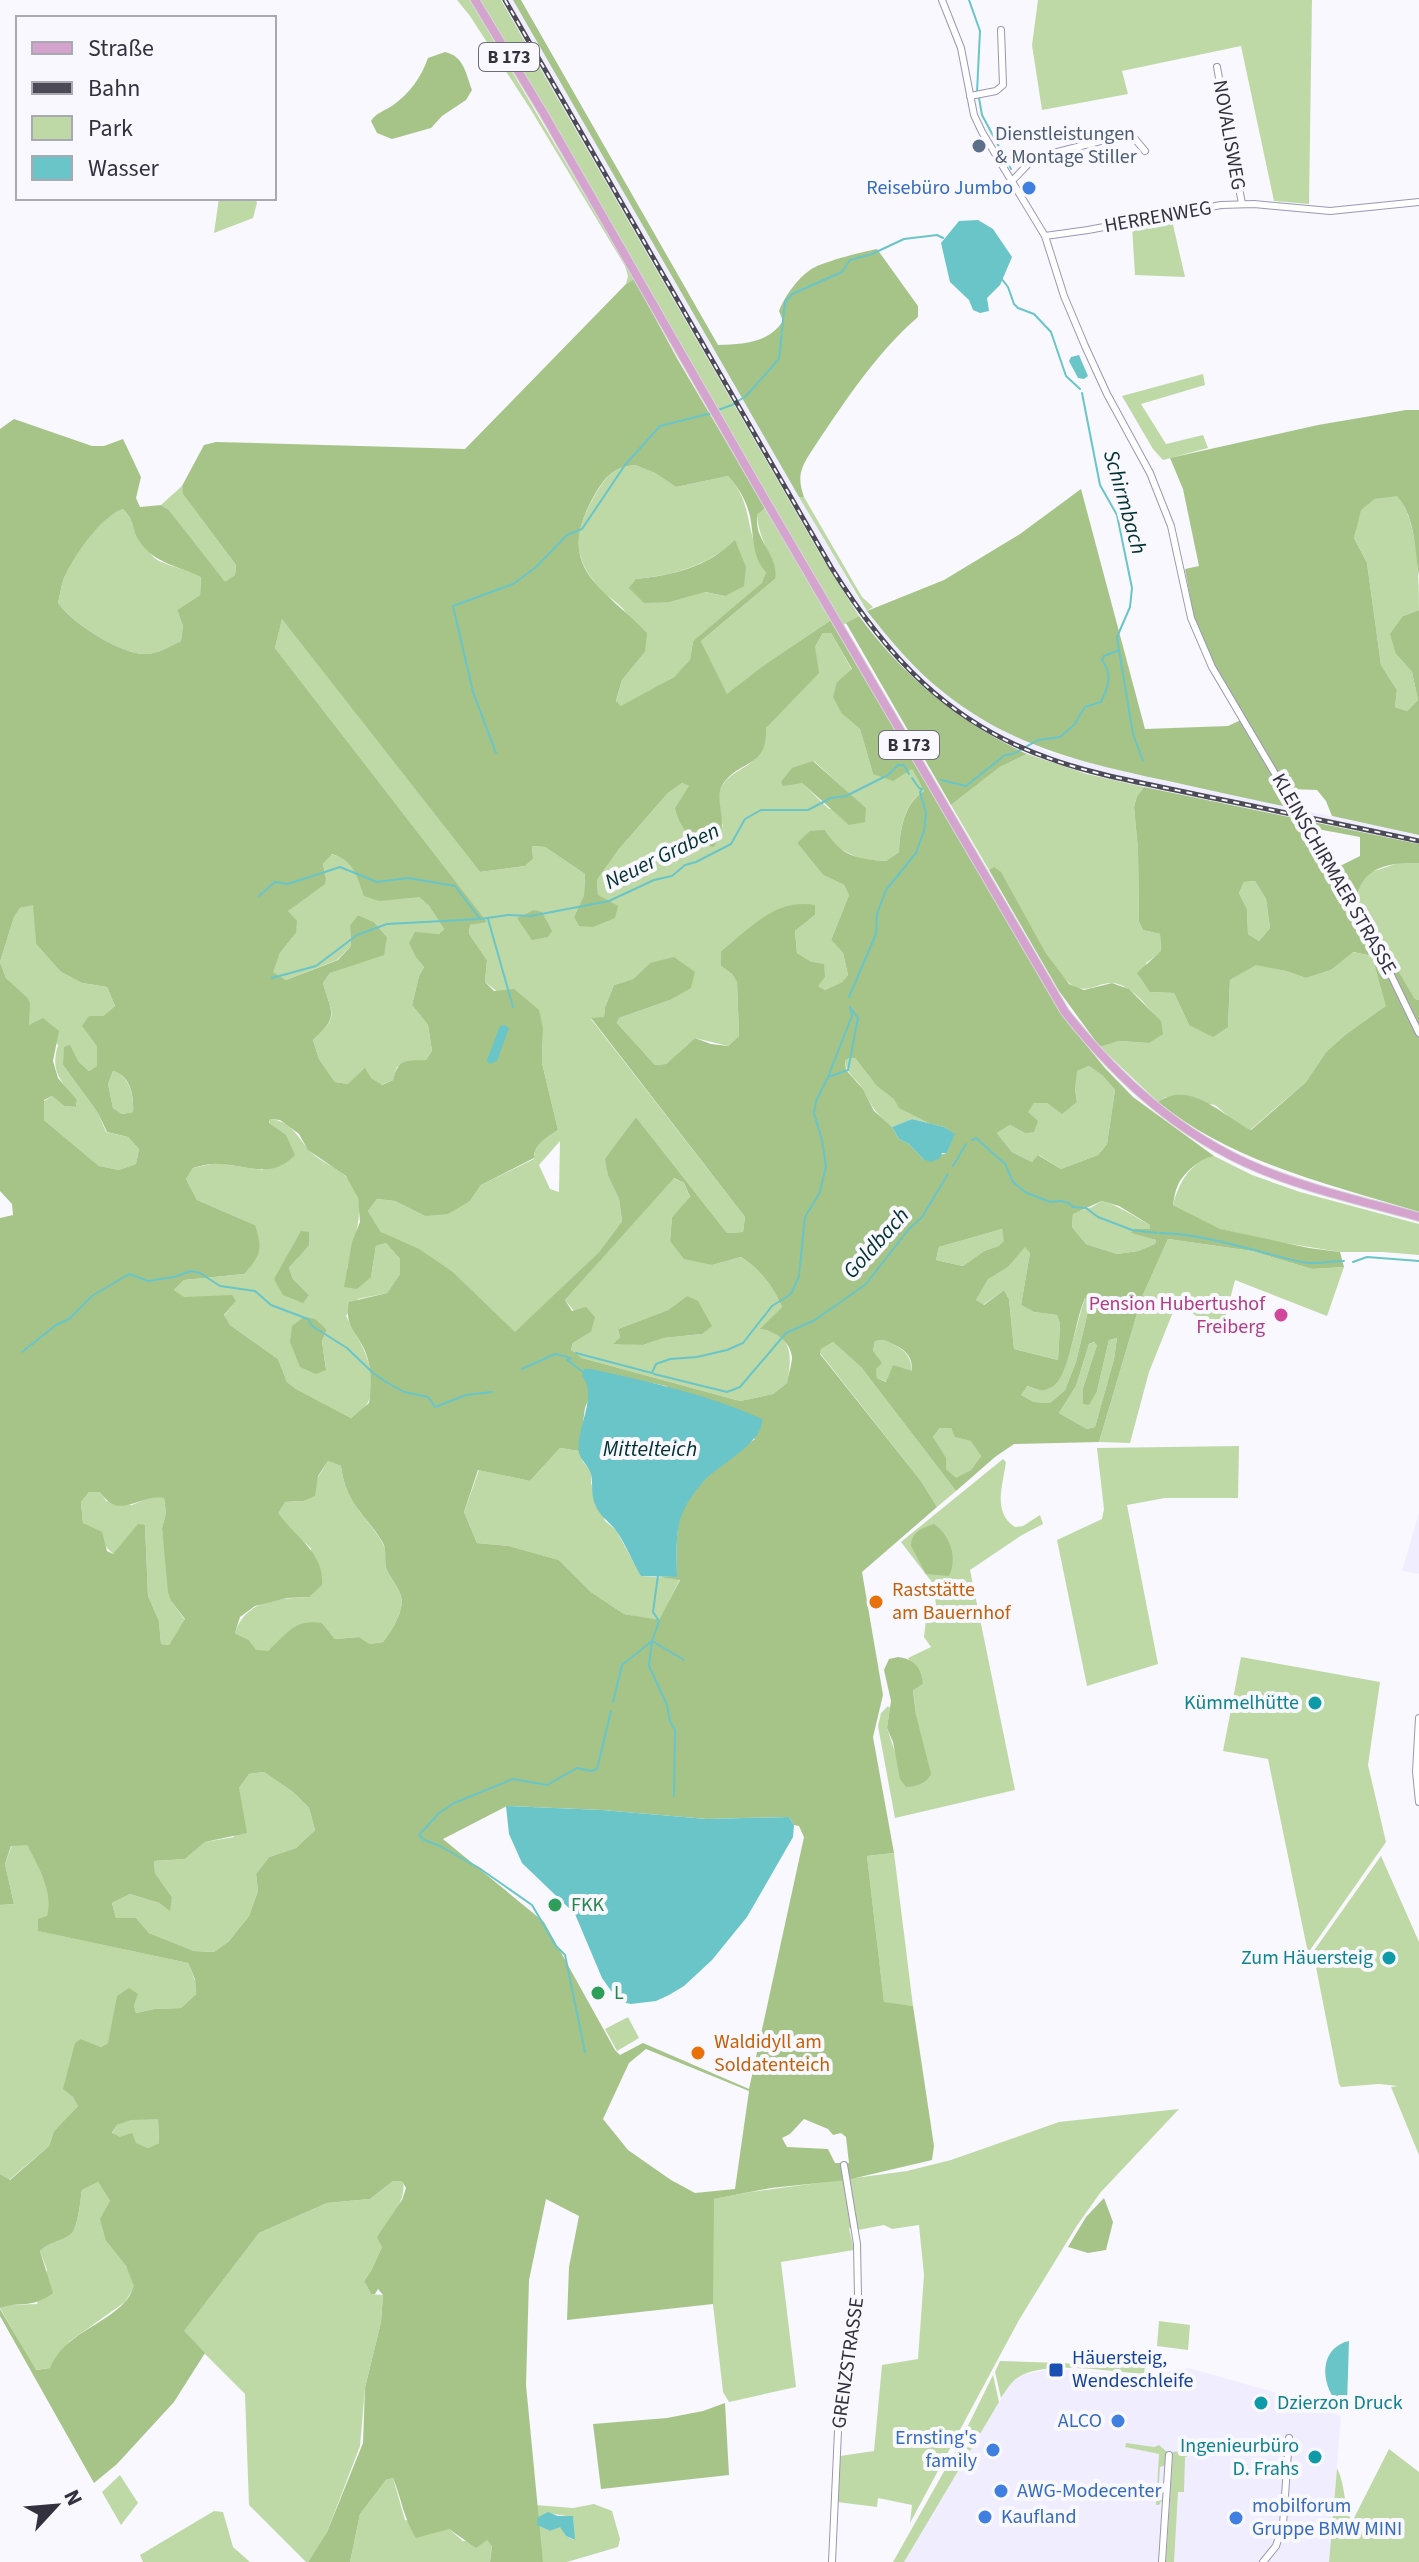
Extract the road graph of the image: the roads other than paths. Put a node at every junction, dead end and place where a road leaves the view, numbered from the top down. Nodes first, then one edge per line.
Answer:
1 (475, 0) edge
2 (942, 0) edge
3 (1001, 30) dead end
4 (1217, 67) dead end
5 (975, 96) junction
6 (1145, 151) dead end
7 (1012, 181) junction
8 (1419, 202) edge
9 (1242, 204) junction
10 (1045, 236) junction
11 (1419, 1033) edge
12 (1419, 1217) edge
13 (1419, 1718) edge
14 (1419, 1802) edge
15 (844, 2165) dead end
16 (1289, 2438) dead end
17 (1169, 2455) dead end
18 (832, 2562) edge
19 (1162, 2562) edge
20 (1263, 2562) edge

1 - 12 main road, B 173
2 - 5 street, KLEINSCHIRMAER STRASSE
3 - 5 street
4 - 9 street, NOVALISWEG
5 - 7 street, KLEINSCHIRMAER STRASSE
6 - 7 street
7 - 10 street, KLEINSCHIRMAER STRASSE
8 - 9 street, HERRENWEG
9 - 10 street, HERRENWEG
10 - 11 street, KLEINSCHIRMAER STRASSE
13 - 14 street
15 - 18 street, GRENZSTRASSE
16 - 20 street
17 - 19 street

